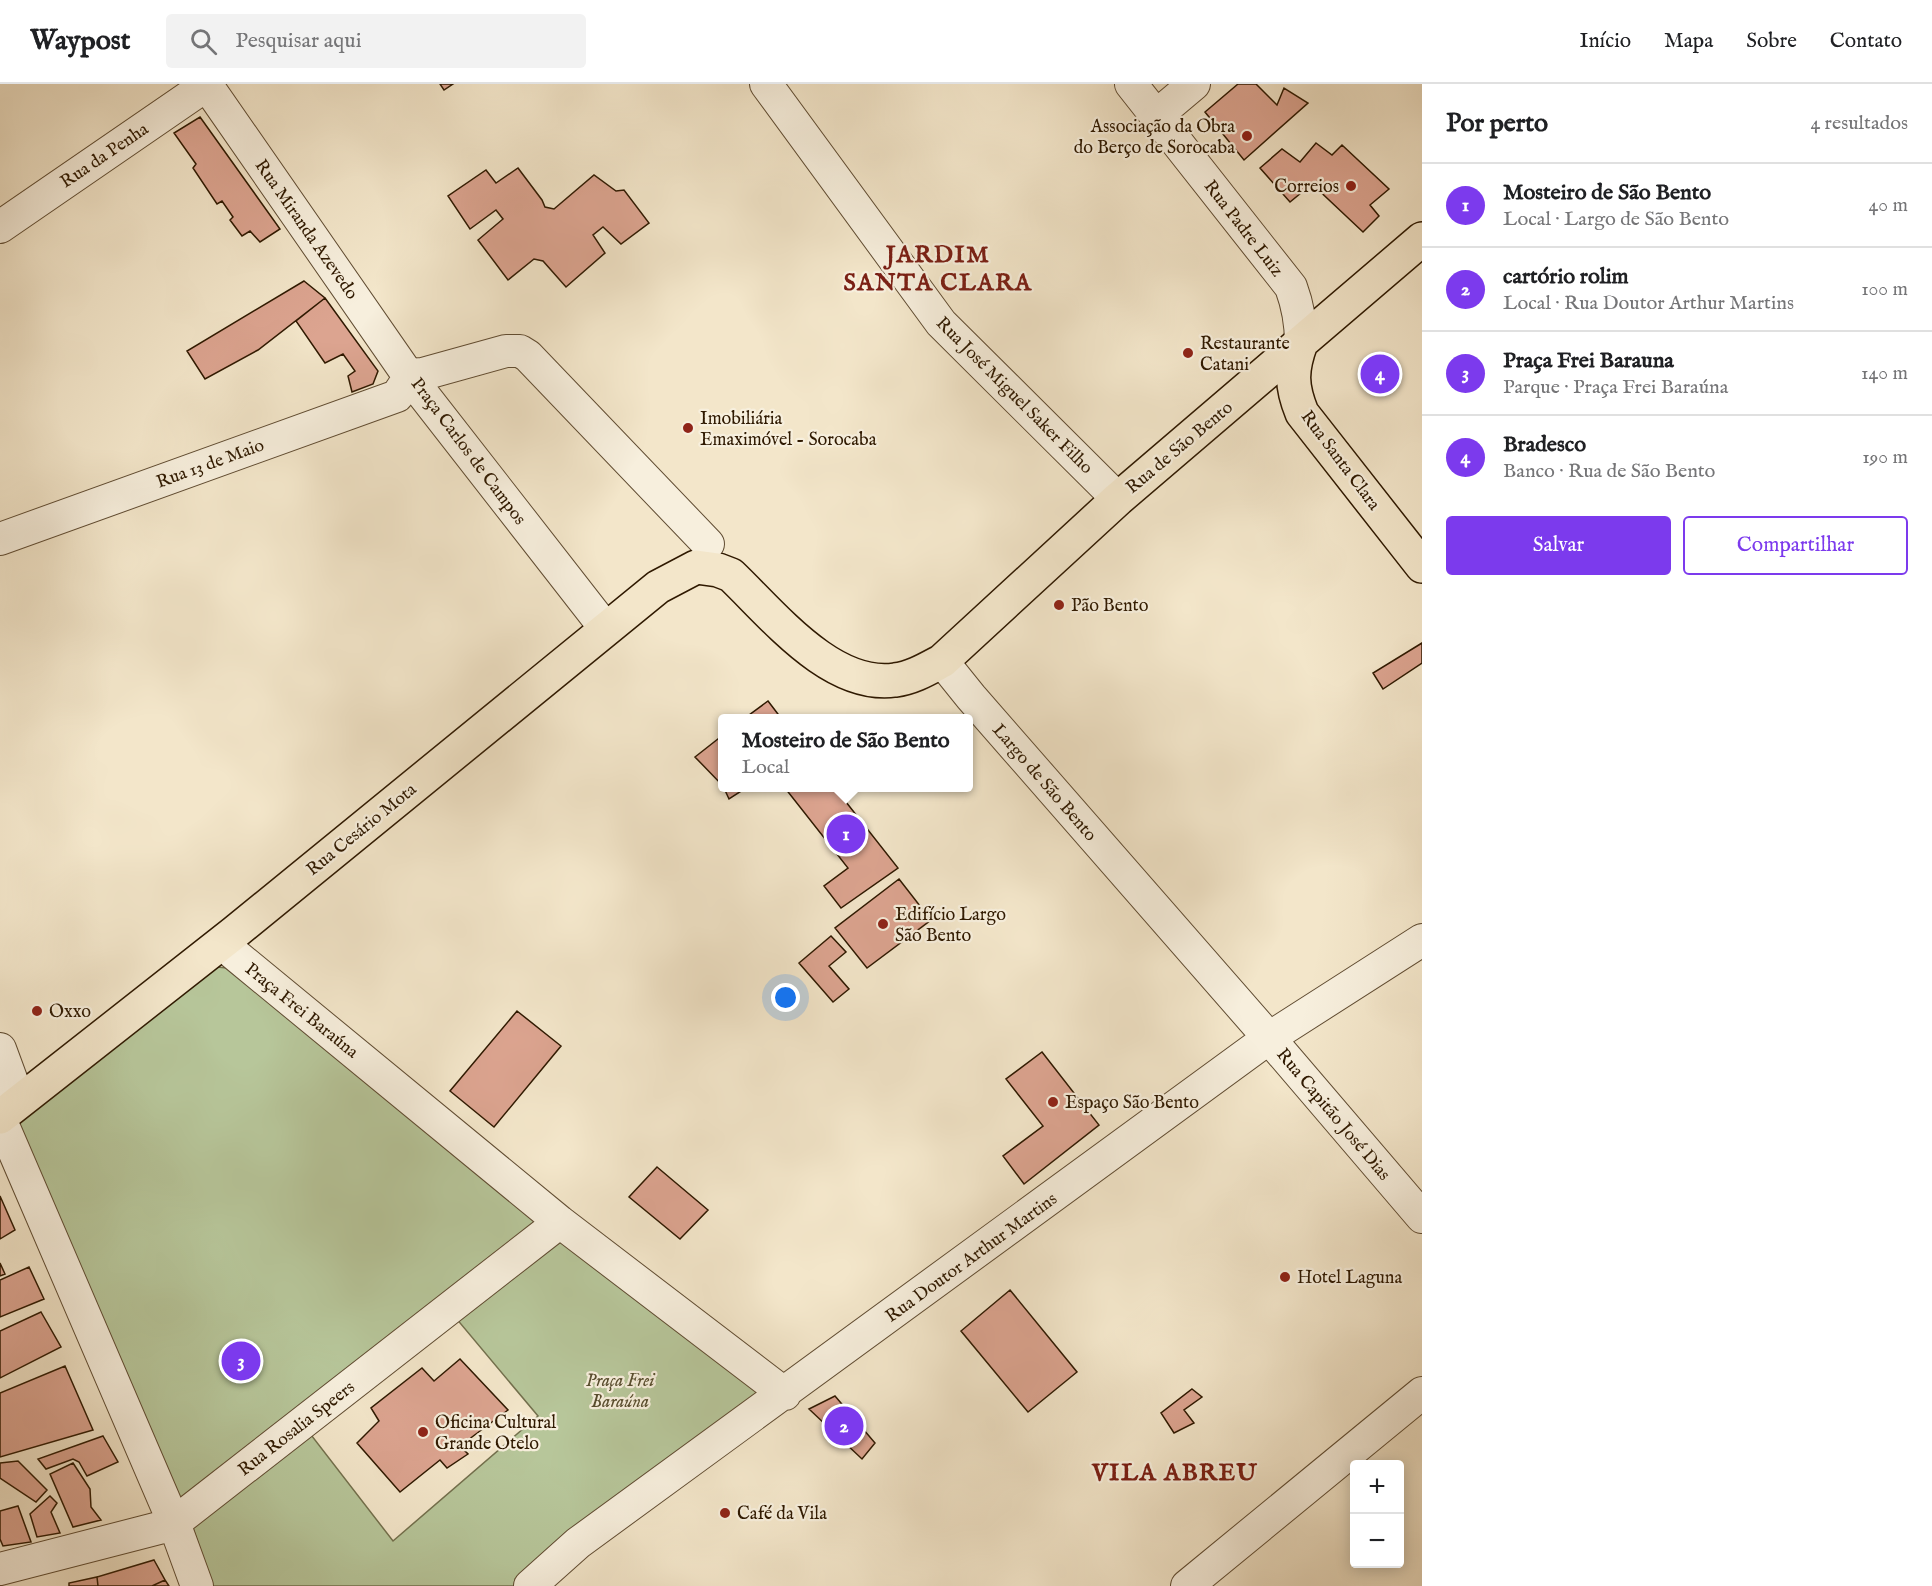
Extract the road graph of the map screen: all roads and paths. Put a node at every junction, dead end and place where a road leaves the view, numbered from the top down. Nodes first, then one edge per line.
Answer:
1 (207, 84) edge
2 (766, 84) edge
3 (1131, 84) edge
4 (1194, 84) edge
5 (1156, 116) junction
6 (0, 227) edge
7 (1422, 239) edge
8 (1291, 287) junction
9 (1347, 303) junction
10 (1301, 343) junction
11 (408, 375) junction
12 (1118, 499) junction
13 (0, 539) edge
14 (702, 556) junction
15 (1422, 566) edge
16 (606, 629) junction
17 (942, 661) junction
18 (234, 933) junction
19 (1422, 940) edge
20 (1269, 1038) junction
21 (0, 1049) edge
22 (5, 1116) edge
23 (1422, 1217) edge
24 (560, 1222) junction
25 (1422, 1393) edge
26 (785, 1394) junction
27 (174, 1523) junction
28 (0, 1569) edge
29 (197, 1586) edge
30 (530, 1586) edge
31 (1187, 1586) edge

1 - 6 street, Rua da Penha
1 - 11 street, Rua Miranda Azevedo
2 - 12 street, Rua José Miguel Saker Filho
3 - 5 street, Rua Padre Luiz
4 - 5 street
5 - 8 street, Rua Padre Luiz
7 - 9 main road, Rua de São Bento
8 - 9 street, Rua Padre Luiz
8 - 10 street, Rua Padre Luiz
9 - 10 main road, Rua de São Bento
10 - 12 main road, Rua de São Bento
10 - 15 main road, Rua Santa Clara
11 - 13 street, Rua 13 de Maio
11 - 14 street, Praça Carlos de Campos
11 - 16 street, Praça Carlos de Campos
12 - 17 main road, Rua de São Bento
14 - 16 main road, Rua Cesário Mota
14 - 17 main road
16 - 18 main road, Rua Cesário Mota
17 - 20 street, Largo de São Bento
18 - 22 main road, Rua Cesário Mota
18 - 24 street, Praça Frei Baraúna
19 - 20 street, Rua Doutor Arthur Martins
20 - 23 street, Rua Capitão José Dias
20 - 26 street, Rua Doutor Arthur Martins
21 - 22 street
22 - 27 street
24 - 26 street, Praça Frei Baraúna
24 - 27 street, Rua Rosalia Speers
25 - 31 street
26 - 30 street, Rua Doutor Arthur Martins
27 - 28 street, Rua Rosalia Speers
27 - 29 street

